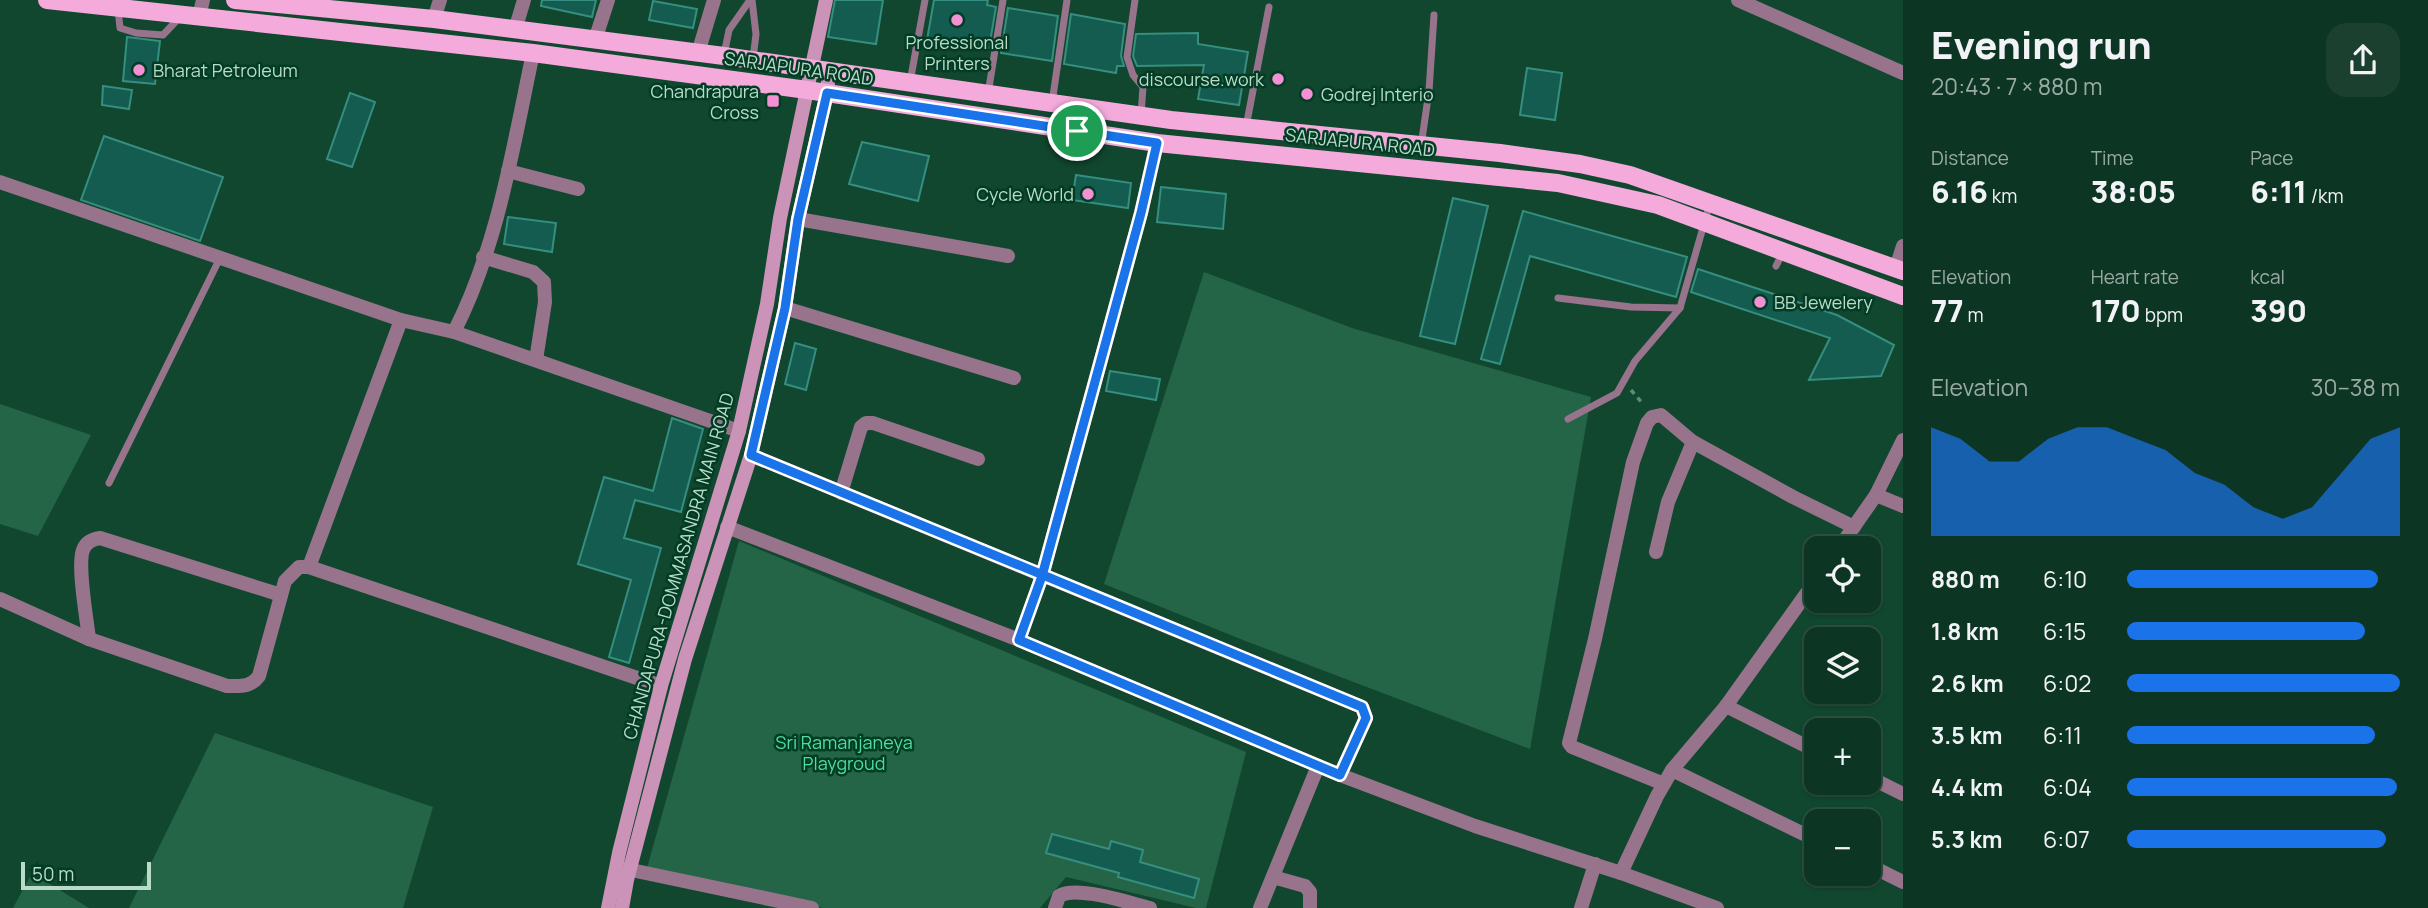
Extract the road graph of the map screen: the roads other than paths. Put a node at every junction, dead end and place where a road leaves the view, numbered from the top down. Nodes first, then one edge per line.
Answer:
1 (47, 0) edge
2 (235, 0) edge
3 (440, 0) edge
4 (524, 0) edge
5 (608, 0) edge
6 (714, 0) edge
7 (751, 0) edge
8 (825, 0) edge
9 (925, 0) edge
10 (1003, 0) edge
11 (1067, 0) edge
12 (1135, 0) edge
13 (1738, 0) edge
14 (322, 4) edge
15 (1269, 7) dead end
16 (194, 11) edge
17 (1434, 15) dead end
18 (434, 19) junction
19 (514, 30) junction
20 (594, 40) junction
21 (533, 53) junction
22 (698, 53) junction
23 (724, 56) junction
24 (752, 60) junction
25 (820, 70) junction
26 (1903, 74) edge
27 (909, 84) junction
28 (807, 90) junction
29 (827, 93) junction
30 (988, 95) junction
31 (1052, 104) junction
32 (1141, 116) junction
33 (1245, 127) junction
34 (1157, 143) junction
35 (1421, 146) junction
36 (508, 171) junction
37 (0, 182) edge
38 (578, 189) dead end
39 (1710, 202) junction
40 (798, 219) junction
41 (1705, 222) junction
42 (1903, 246) edge
43 (1008, 256) dead end
44 (483, 257) junction
45 (220, 258) junction
46 (1900, 269) edge
47 (1903, 296) edge
48 (1558, 298) dead end
49 (785, 308) junction
50 (1680, 308) junction
51 (401, 320) junction
52 (454, 331) junction
53 (536, 360) junction
54 (1014, 378) dead end
55 (1568, 419) dead end
56 (739, 431) junction
57 (1903, 440) edge
58 (1693, 442) junction
59 (751, 455) junction
60 (978, 459) dead end
61 (109, 483) dead end
62 (841, 493) junction
63 (1876, 495) junction
64 (1903, 506) edge
65 (727, 527) junction
66 (1854, 527) junction
67 (1848, 536) edge
68 (1656, 552) dead end
69 (309, 567) junction
70 (1042, 576) junction
71 (281, 595) junction
72 (1804, 597) edge
73 (0, 598) edge
74 (89, 639) junction
75 (1019, 640) junction
76 (661, 686) junction
77 (1726, 706) junction
78 (1804, 745) edge
79 (1318, 766) junction
80 (1672, 770) junction
81 (1340, 775) junction
82 (1881, 783) edge
83 (1664, 784) junction
84 (1903, 794) edge
85 (1804, 834) edge
86 (1595, 864) junction
87 (623, 868) junction
88 (1881, 871) edge
89 (1621, 873) junction
90 (1273, 877) junction
91 (1903, 882) edge
92 (608, 908) edge
93 (622, 908) edge
94 (812, 908) edge
95 (1055, 908) edge
96 (1150, 908) edge
97 (1260, 908) edge
98 (1310, 908) edge
99 (1581, 908) edge
100 (1717, 908) edge

1 - 16 main road, SARJAPURA ROAD
2 - 14 main road, SARJAPURA ROAD
3 - 18 street
4 - 19 street
5 - 20 street
6 - 22 street
7 - 23 lane
7 - 24 lane
8 - 25 main road
9 - 27 lane
10 - 30 lane
11 - 31 lane
12 - 32 lane
13 - 26 street
14 - 18 main road, SARJAPURA ROAD
15 - 33 lane
16 - 21 main road, SARJAPURA ROAD
17 - 35 lane
18 - 19 main road, SARJAPURA ROAD
19 - 20 main road, SARJAPURA ROAD
20 - 22 main road, SARJAPURA ROAD
21 - 28 main road, SARJAPURA ROAD
21 - 36 street
22 - 23 main road, SARJAPURA ROAD
23 - 24 main road, SARJAPURA ROAD
24 - 25 main road, SARJAPURA ROAD
25 - 27 main road, SARJAPURA ROAD
25 - 28 main road, CHANDAPURA-DOMMASANDRA MAIN ROAD
25 - 29 main road, CHANDAPURA-DOMMASANDRA MAIN ROAD
27 - 30 main road, SARJAPURA ROAD
28 - 29 main road, SARJAPURA ROAD
28 - 56 main road, CHANDAPURA-DOMMASANDRA MAIN ROAD
29 - 34 main road, SARJAPURA ROAD
29 - 40 main road, CHANDAPURA-DOMMASANDRA MAIN ROAD
30 - 31 main road, SARJAPURA ROAD
31 - 32 main road, SARJAPURA ROAD
32 - 33 main road, SARJAPURA ROAD
33 - 35 main road, SARJAPURA ROAD
34 - 41 main road, SARJAPURA ROAD
34 - 70 street
35 - 39 main road, SARJAPURA ROAD
36 - 38 street
36 - 44 street
37 - 45 street
39 - 41 lane
39 - 46 main road, SARJAPURA ROAD
40 - 43 street
40 - 49 main road, CHANDAPURA-DOMMASANDRA MAIN ROAD
41 - 47 main road, SARJAPURA ROAD
41 - 50 lane
42 - 46 street
44 - 52 street
44 - 53 street
45 - 51 street
45 - 61 lane
48 - 50 lane
49 - 54 street
49 - 59 main road, CHANDAPURA-DOMMASANDRA MAIN ROAD
50 - 55 lane
51 - 52 street
51 - 69 street
52 - 53 street
53 - 56 street
56 - 76 main road, CHANDAPURA-DOMMASANDRA MAIN ROAD
57 - 63 street
58 - 66 street
58 - 68 street
58 - 83 street
59 - 62 street
59 - 65 main road, CHANDAPURA-DOMMASANDRA MAIN ROAD
60 - 62 street
62 - 70 street
63 - 64 street
63 - 66 street
65 - 75 street
65 - 87 main road, CHANDAPURA-DOMMASANDRA MAIN ROAD
66 - 67 street
69 - 71 street
69 - 76 street
70 - 75 street
70 - 81 street
71 - 74 street
71 - 74 street
72 - 77 street
73 - 74 street
75 - 79 street
76 - 87 main road, CHANDAPURA-DOMMASANDRA MAIN ROAD
77 - 78 street
77 - 80 street
79 - 81 street
79 - 90 street
80 - 83 street
80 - 85 street
81 - 86 street
82 - 84 street
83 - 89 street
86 - 89 street
86 - 99 street
87 - 92 main road, CHANDAPURA-DOMMASANDRA MAIN ROAD
87 - 93 main road, CHANDAPURA-DOMMASANDRA MAIN ROAD
87 - 94 street
88 - 91 street
89 - 100 street
90 - 97 street
90 - 98 street
95 - 96 street

